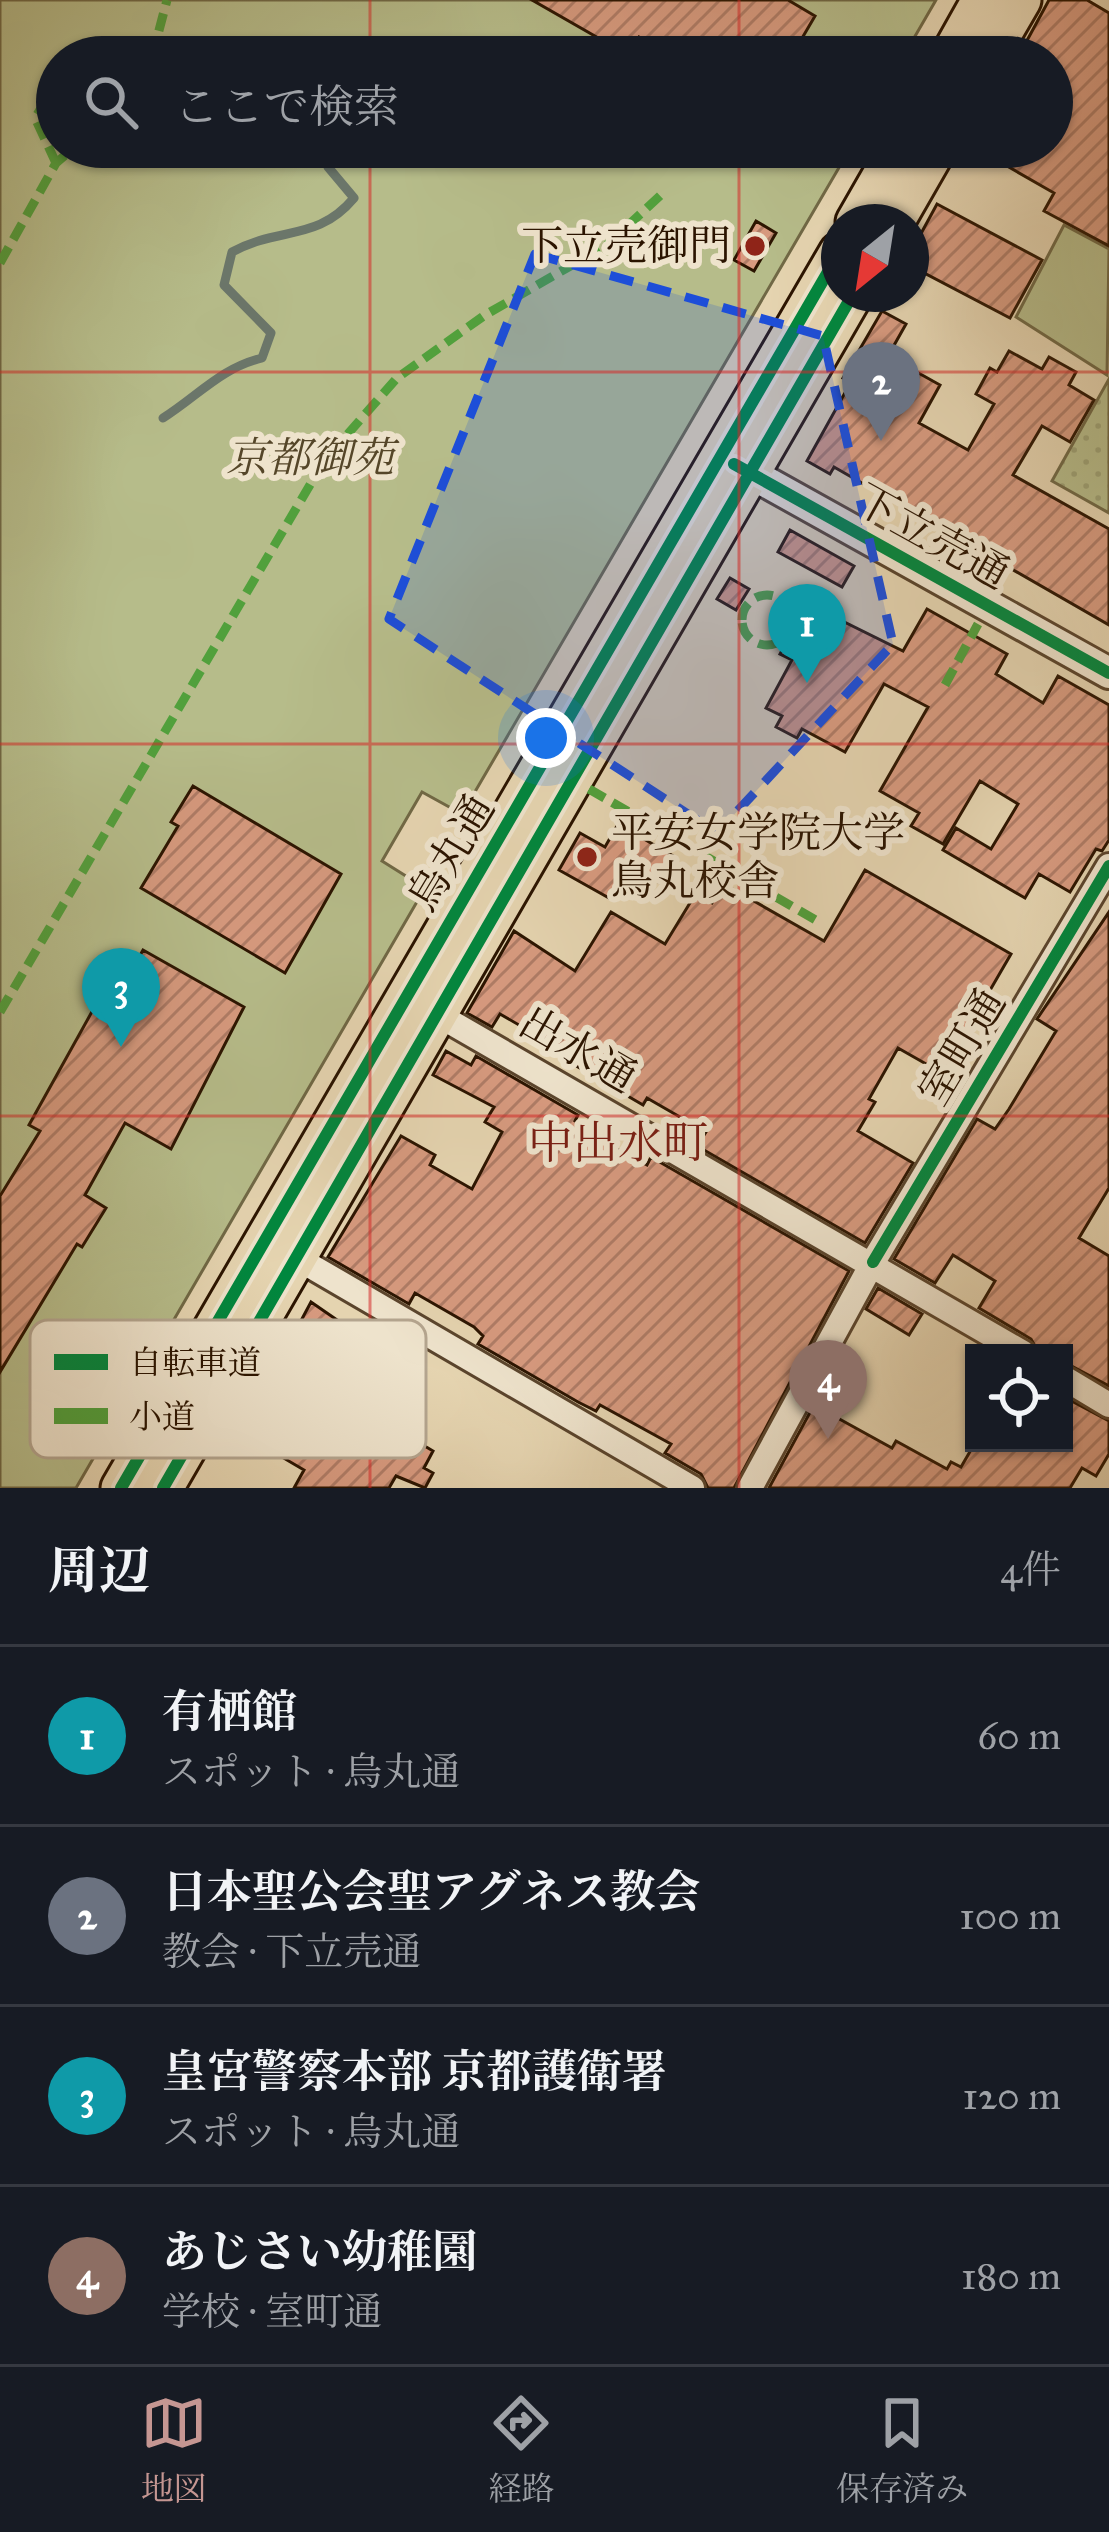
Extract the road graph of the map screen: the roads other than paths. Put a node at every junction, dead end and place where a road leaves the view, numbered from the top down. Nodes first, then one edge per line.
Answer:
1 (982, 0) edge
2 (1021, 0) edge
3 (962, 36) edge
4 (1000, 36) edge
5 (887, 168) edge
6 (925, 168) edge
7 (866, 204) edge
8 (904, 204) edge
9 (821, 291) edge
10 (841, 312) edge
11 (737, 466) junction
12 (1109, 673) edge
13 (1109, 866) edge
14 (419, 1004) junction
15 (297, 1258) junction
16 (874, 1262) junction
17 (224, 1320) edge
18 (261, 1320) edge
19 (403, 1320) edge
20 (426, 1333) edge
21 (1008, 1344) edge
22 (1073, 1383) edge
23 (1109, 1405) edge
24 (139, 1458) edge
25 (180, 1458) edge
26 (121, 1488) edge
27 (163, 1488) edge
28 (692, 1488) edge
29 (750, 1488) edge

1 - 3 highway
2 - 4 highway
5 - 7 highway
6 - 8 highway
9 - 11 highway, 烏丸通
10 - 11 highway, 烏丸通
11 - 12 street, 下立売通
11 - 14 highway, 烏丸通
13 - 16 street, 室町通
14 - 15 highway, 烏丸通
14 - 16 street, 出水通
14 - 17 highway, 烏丸通
15 - 18 highway, 烏丸通
15 - 19 street
16 - 21 street, 出水通
16 - 29 street, 室町通
20 - 28 street
22 - 23 street
24 - 26 highway, 烏丸通
25 - 27 highway, 烏丸通

